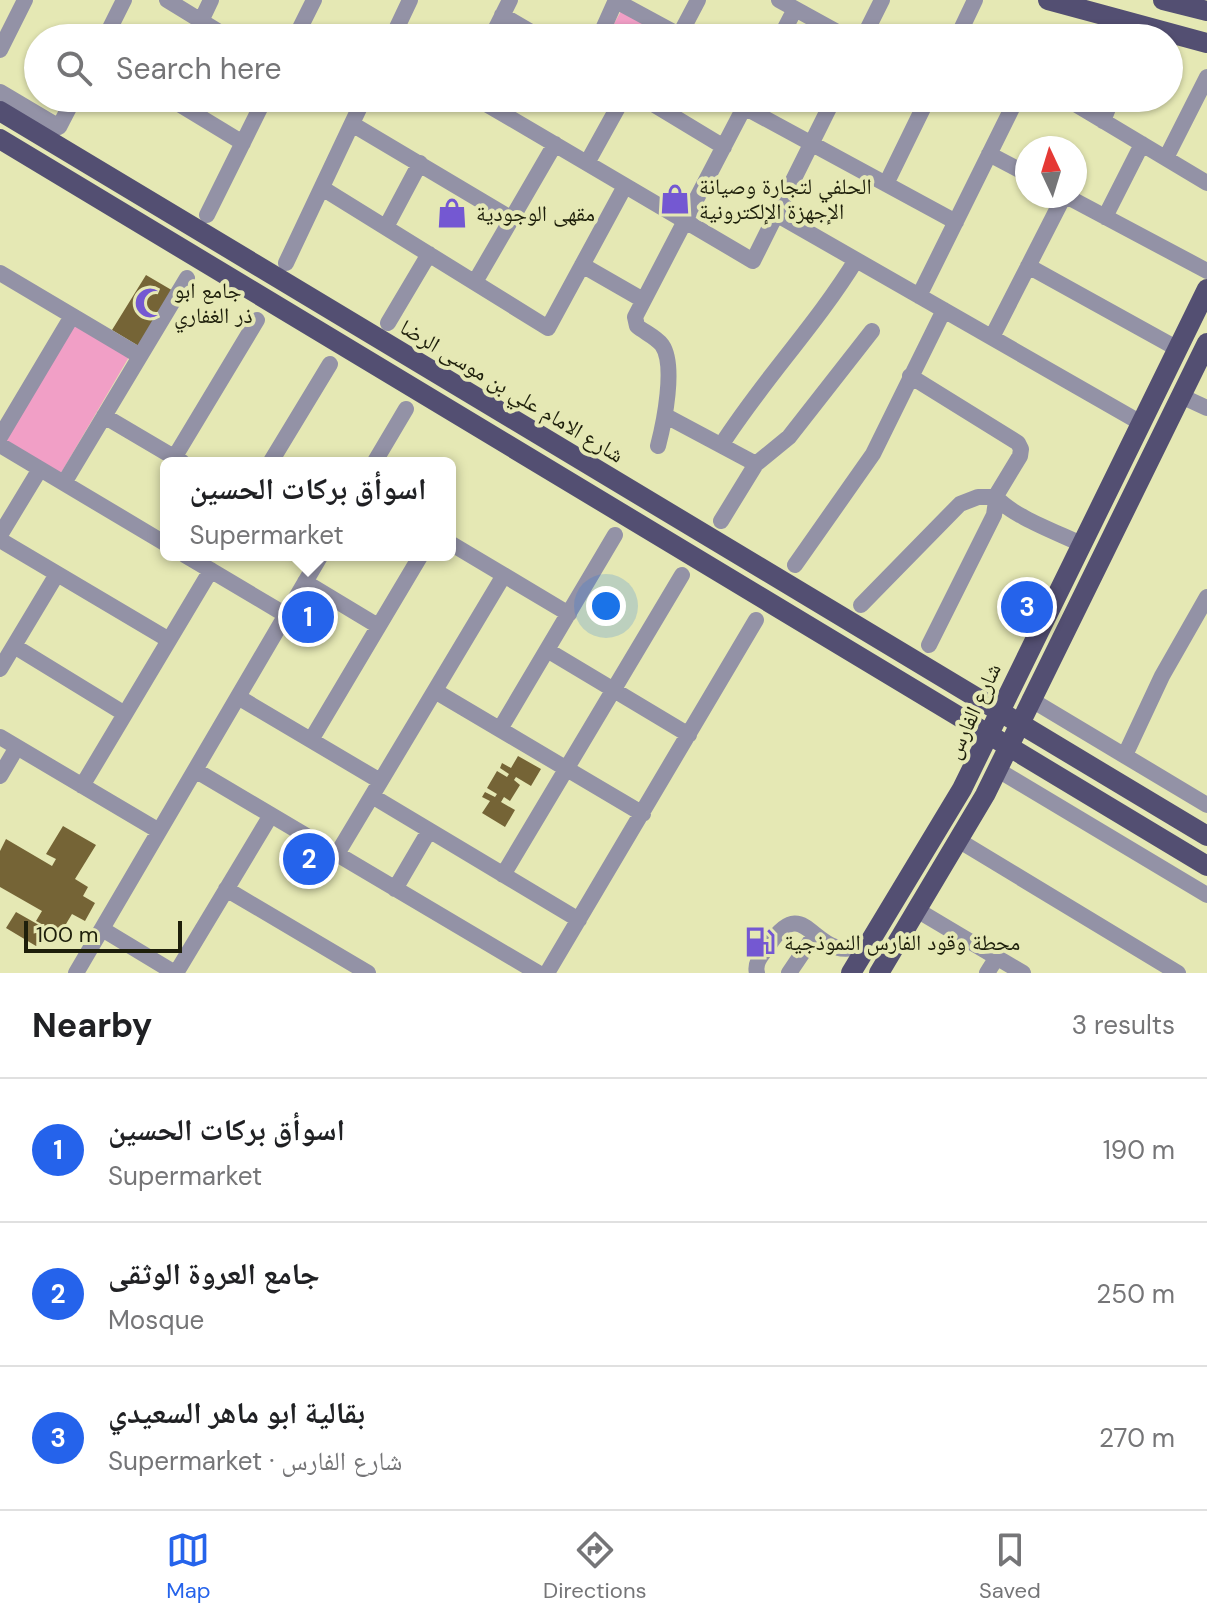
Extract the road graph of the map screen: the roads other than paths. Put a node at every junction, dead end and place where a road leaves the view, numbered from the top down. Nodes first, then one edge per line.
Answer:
1 (124, 0) edge
2 (167, 0) edge
3 (211, 0) edge
4 (314, 0) edge
5 (410, 0) edge
6 (616, 0) edge
7 (698, 0) edge
8 (779, 0) edge
9 (882, 0) edge
10 (975, 0) edge
11 (1048, 0) edge
12 (1163, 0) edge
13 (23, 1) edge
14 (506, 8) edge
15 (795, 9) junction
16 (1207, 11) edge
17 (201, 21) junction
18 (112, 24) edge
19 (206, 24) edge
20 (302, 24) edge
21 (399, 24) edge
22 (525, 24) edge
23 (605, 24) edge
24 (656, 24) edge
25 (685, 24) edge
26 (787, 24) edge
27 (822, 24) edge
28 (870, 24) edge
29 (966, 24) edge
30 (1116, 24) edge
31 (1183, 39) edge
32 (1207, 43) edge
33 (0, 50) edge
34 (1207, 77) edge
35 (0, 92) edge
36 (24, 106) edge
37 (0, 111) edge
38 (34, 112) edge
39 (67, 112) edge
40 (192, 112) edge
41 (258, 112) edge
42 (358, 112) edge
43 (500, 112) edge
44 (615, 112) edge
45 (666, 112) edge
46 (742, 112) edge
47 (761, 112) edge
48 (827, 112) edge
49 (921, 112) edge
50 (1010, 112) edge
51 (1088, 112) edge
52 (1107, 112) edge
53 (1103, 121) junction
54 (352, 124) junction
55 (0, 139) edge
56 (243, 143) junction
57 (555, 144) junction
58 (1142, 144) junction
59 (811, 145) junction
60 (724, 147) junction
61 (989, 154) junction
62 (1166, 158) junction
63 (420, 163) junction
64 (587, 163) junction
65 (1015, 168) edge
66 (1207, 183) edge
67 (886, 184) junction
68 (625, 186) junction
69 (322, 188) junction
70 (1059, 208) edge
71 (1087, 208) edge
72 (776, 214) junction
73 (207, 215) dead end
74 (1105, 217) junction
75 (512, 219) junction
76 (684, 220) junction
77 (956, 222) junction
78 (386, 227) junction
79 (429, 254) junction
80 (856, 260) junction
81 (286, 263) dead end
82 (582, 265) junction
83 (1028, 266) junction
84 (1207, 271) edge
85 (0, 273) edge
86 (187, 278) dead end
87 (475, 282) junction
88 (1207, 289) edge
89 (919, 296) junction
90 (643, 300) junction
91 (944, 310) junction
92 (72, 316) junction
93 (257, 320) dead end
94 (388, 323) dead end
95 (872, 331) dead end
96 (992, 337) junction
97 (1207, 343) edge
98 (1178, 349) junction
99 (140, 356) junction
100 (330, 364) dead end
101 (910, 376) junction
102 (1181, 396) junction
103 (1207, 408) edge
104 (406, 409) dead end
105 (104, 416) junction
106 (666, 416) junction
107 (1141, 423) junction
108 (0, 437) edge
109 (722, 444) junction
110 (0, 445) edge
111 (658, 446) dead end
112 (174, 457) edge
113 (181, 457) edge
114 (274, 457) edge
115 (378, 457) edge
116 (756, 464) junction
117 (40, 469) junction
118 (64, 483) junction
119 (996, 497) junction
120 (721, 521) dead end
121 (615, 535) dead end
122 (0, 538) edge
123 (160, 540) edge
124 (1081, 544) junction
125 (456, 547) edge
126 (195, 561) edge
127 (317, 561) edge
128 (417, 561) edge
129 (795, 565) dead end
130 (211, 570) junction
131 (57, 574) junction
132 (504, 575) junction
133 (682, 575) dead end
134 (305, 582) junction
135 (1207, 597) edge
136 (861, 605) dead end
137 (569, 614) junction
138 (286, 615) junction
139 (756, 620) dead end
140 (378, 626) junction
141 (169, 640) junction
142 (929, 645) dead end
143 (14, 646) junction
144 (547, 650) junction
145 (0, 669) edge
146 (949, 681) junction
147 (614, 690) junction
148 (435, 691) junction
149 (238, 697) junction
150 (1030, 699) junction
151 (937, 702) junction
152 (1000, 712) junction
153 (125, 714) junction
154 (1020, 724) junction
155 (500, 729) junction
156 (990, 734) junction
157 (689, 735) junction
158 (0, 737) edge
159 (311, 740) junction
160 (17, 747) junction
161 (1009, 747) junction
162 (1125, 755) junction
163 (566, 769) junction
164 (195, 770) junction
165 (998, 770) junction
166 (0, 776) edge
167 (82, 786) junction
168 (376, 789) junction
169 (1205, 798) edge
170 (643, 814) junction
171 (271, 815) junction
172 (159, 831) junction
173 (429, 831) junction
174 (1207, 836) edge
175 (958, 840) junction
176 (337, 854) junction
177 (1207, 866) edge
178 (503, 875) junction
179 (226, 889) junction
180 (395, 889) junction
181 (1207, 895) edge
182 (917, 910) junction
183 (579, 920) junction
184 (102, 929) junction
185 (814, 936) junction
186 (869, 942) junction
187 (997, 957) junction
188 (528, 971) edge
189 (76, 973) edge
190 (176, 973) edge
191 (368, 973) edge
192 (547, 973) edge
193 (757, 973) edge
194 (789, 973) edge
195 (851, 973) edge
196 (879, 973) edge
197 (987, 973) edge
198 (1023, 973) edge
199 (1178, 973) edge

1 - 18 street
2 - 17 street
3 - 17 street
4 - 20 street
5 - 21 street
6 - 23 street
6 - 24 street
7 - 25 street
8 - 15 street
9 - 28 street
10 - 29 street
11 - 30 main road
12 - 16 main road
13 - 33 street
14 - 22 street
15 - 26 street
15 - 27 street
17 - 19 street
31 - 32 main road
34 - 62 street
35 - 36 street
37 - 146 main road, شارع الامام علي بن موسى الرضا
38 - 39 street
40 - 56 street
41 - 56 street
42 - 54 street
43 - 57 street
44 - 64 street
45 - 60 street
46 - 60 street
47 - 59 street
48 - 59 street
49 - 67 street
50 - 61 street
51 - 53 street
52 - 53 street
53 - 58 street
54 - 63 street
54 - 69 street
55 - 151 main road
56 - 73 street
57 - 64 street
57 - 75 street
58 - 62 street
58 - 74 street
59 - 67 street
59 - 72 street
60 - 76 street
61 - 65 street
61 - 77 street
62 - 66 street
63 - 75 street
63 - 78 street
64 - 68 street
67 - 77 street
68 - 76 street
68 - 82 street
69 - 78 street
69 - 81 street
70 - 83 street
71 - 74 street
72 - 76 street
72 - 80 street
74 - 84 street
75 - 87 street
76 - 90 street
77 - 89 street
78 - 79 street
79 - 87 street
79 - 94 street
80 - 89 street
80 - 109 street
82 - 87 street
82 - 90 street
83 - 96 street
83 - 98 street
85 - 92 street
86 - 99 street
88 - 98 main road, شارع الفارس
89 - 91 street
90 - 106 street
91 - 96 street
91 - 101 street
92 - 99 street
92 - 108 street
93 - 113 street
95 - 116 street
96 - 107 street
97 - 102 main road
98 - 107 main road, شارع الفارس
99 - 105 street
100 - 114 street
101 - 119 street
101 - 129 street
102 - 103 street
102 - 150 main road
104 - 115 street
105 - 112 street
105 - 118 street
106 - 109 street
106 - 111 street
107 - 124 main road, شارع الفارس
109 - 116 street
110 - 117 street
116 - 120 street
117 - 118 street
117 - 122 street
118 - 123 street
119 - 124 street
119 - 136 street
119 - 142 street
121 - 137 street
122 - 131 street
124 - 152 main road, شارع الفارس
125 - 132 street
126 - 130 street
127 - 134 street
128 - 140 street
130 - 138 street
130 - 141 street
131 - 141 street
131 - 143 street
132 - 137 street
132 - 148 street
133 - 147 street
134 - 138 street
134 - 140 street
135 - 162 street
137 - 144 street
138 - 149 street
139 - 157 street
140 - 159 street
141 - 153 street
143 - 145 street
143 - 153 street
144 - 147 street
144 - 155 street
146 - 151 main road
146 - 152 main road, شارع الامام علي بن موسى الرضا
147 - 157 street
147 - 163 street
148 - 155 street
148 - 168 street
149 - 159 street
149 - 164 street
150 - 154 main road
150 - 162 street
151 - 156 main road
152 - 154 main road, شارع الامام علي بن موسى الرضا
152 - 156 main road, شارع الفارس
153 - 167 street
154 - 161 main road
154 - 174 main road
155 - 163 street
156 - 161 main road
156 - 186 main road, شارع الفارس
157 - 170 street
158 - 160 street
159 - 168 street
160 - 166 street
160 - 167 street
161 - 165 main road
161 - 177 main road
162 - 169 street
163 - 170 street
163 - 178 street
164 - 171 street
164 - 172 street
165 - 175 main road
165 - 181 street
167 - 172 street
168 - 173 street
168 - 176 street
170 - 183 street
171 - 176 street
171 - 179 street
172 - 184 street
173 - 178 street
173 - 180 street
175 - 182 main road
175 - 199 street
176 - 180 street
178 - 183 street
179 - 190 street
179 - 191 street
180 - 188 street
182 - 187 street
182 - 196 main road
183 - 192 street
184 - 189 street
184 - 190 street
185 - 186 street
185 - 193 street
185 - 194 street
186 - 195 main road, شارع الفارس
187 - 197 street
187 - 198 street

